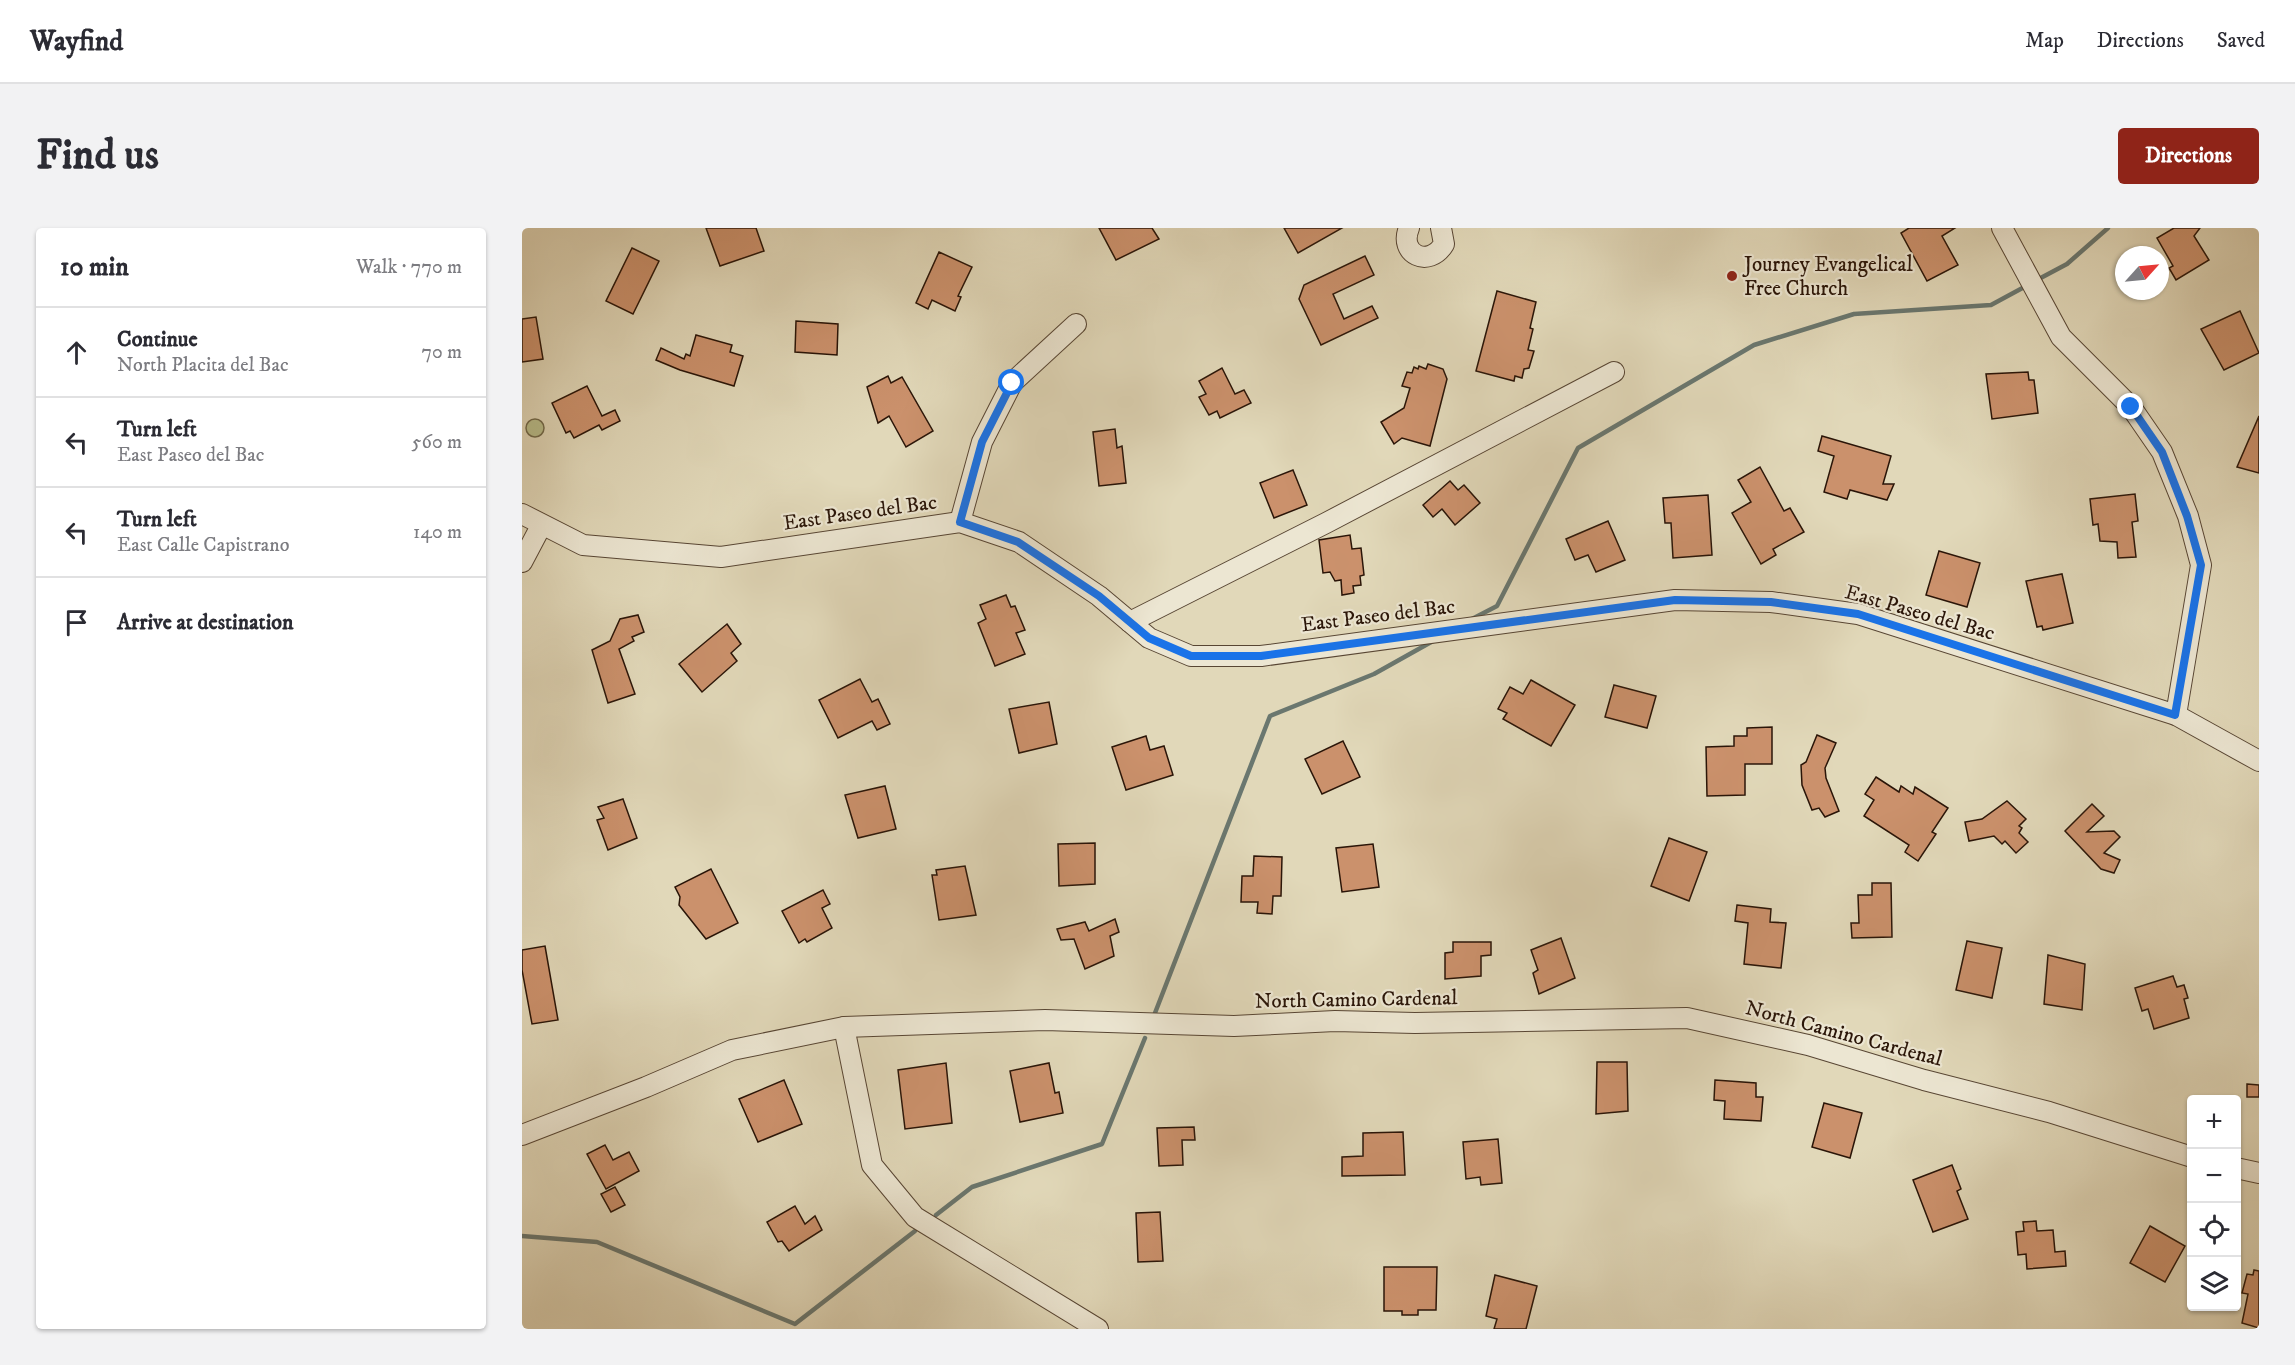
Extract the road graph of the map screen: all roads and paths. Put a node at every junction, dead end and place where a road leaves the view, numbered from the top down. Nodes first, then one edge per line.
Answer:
1 (1409, 228) edge
2 (1442, 228) edge
3 (2002, 228) edge
4 (1076, 324) dead end
5 (1614, 372) dead end
6 (522, 514) edge
7 (960, 522) junction
8 (541, 526) junction
9 (522, 562) edge
10 (1130, 622) junction
11 (2175, 715) junction
12 (2259, 761) edge
13 (844, 1027) junction
14 (522, 1135) edge
15 (2187, 1154) edge
16 (2241, 1169) edge
17 (2259, 1173) edge
18 (1098, 1329) edge

1 - 2 street
3 - 11 street
4 - 7 street
5 - 10 street
6 - 8 street, East Paseo del Bac
7 - 8 street, East Paseo del Bac
7 - 10 street, East Paseo del Bac
8 - 9 street
10 - 11 street, East Paseo del Bac
11 - 12 street, East Paseo del Bac
13 - 14 street, North Camino Cardenal
13 - 15 street, North Camino Cardenal
13 - 18 street
16 - 17 street

